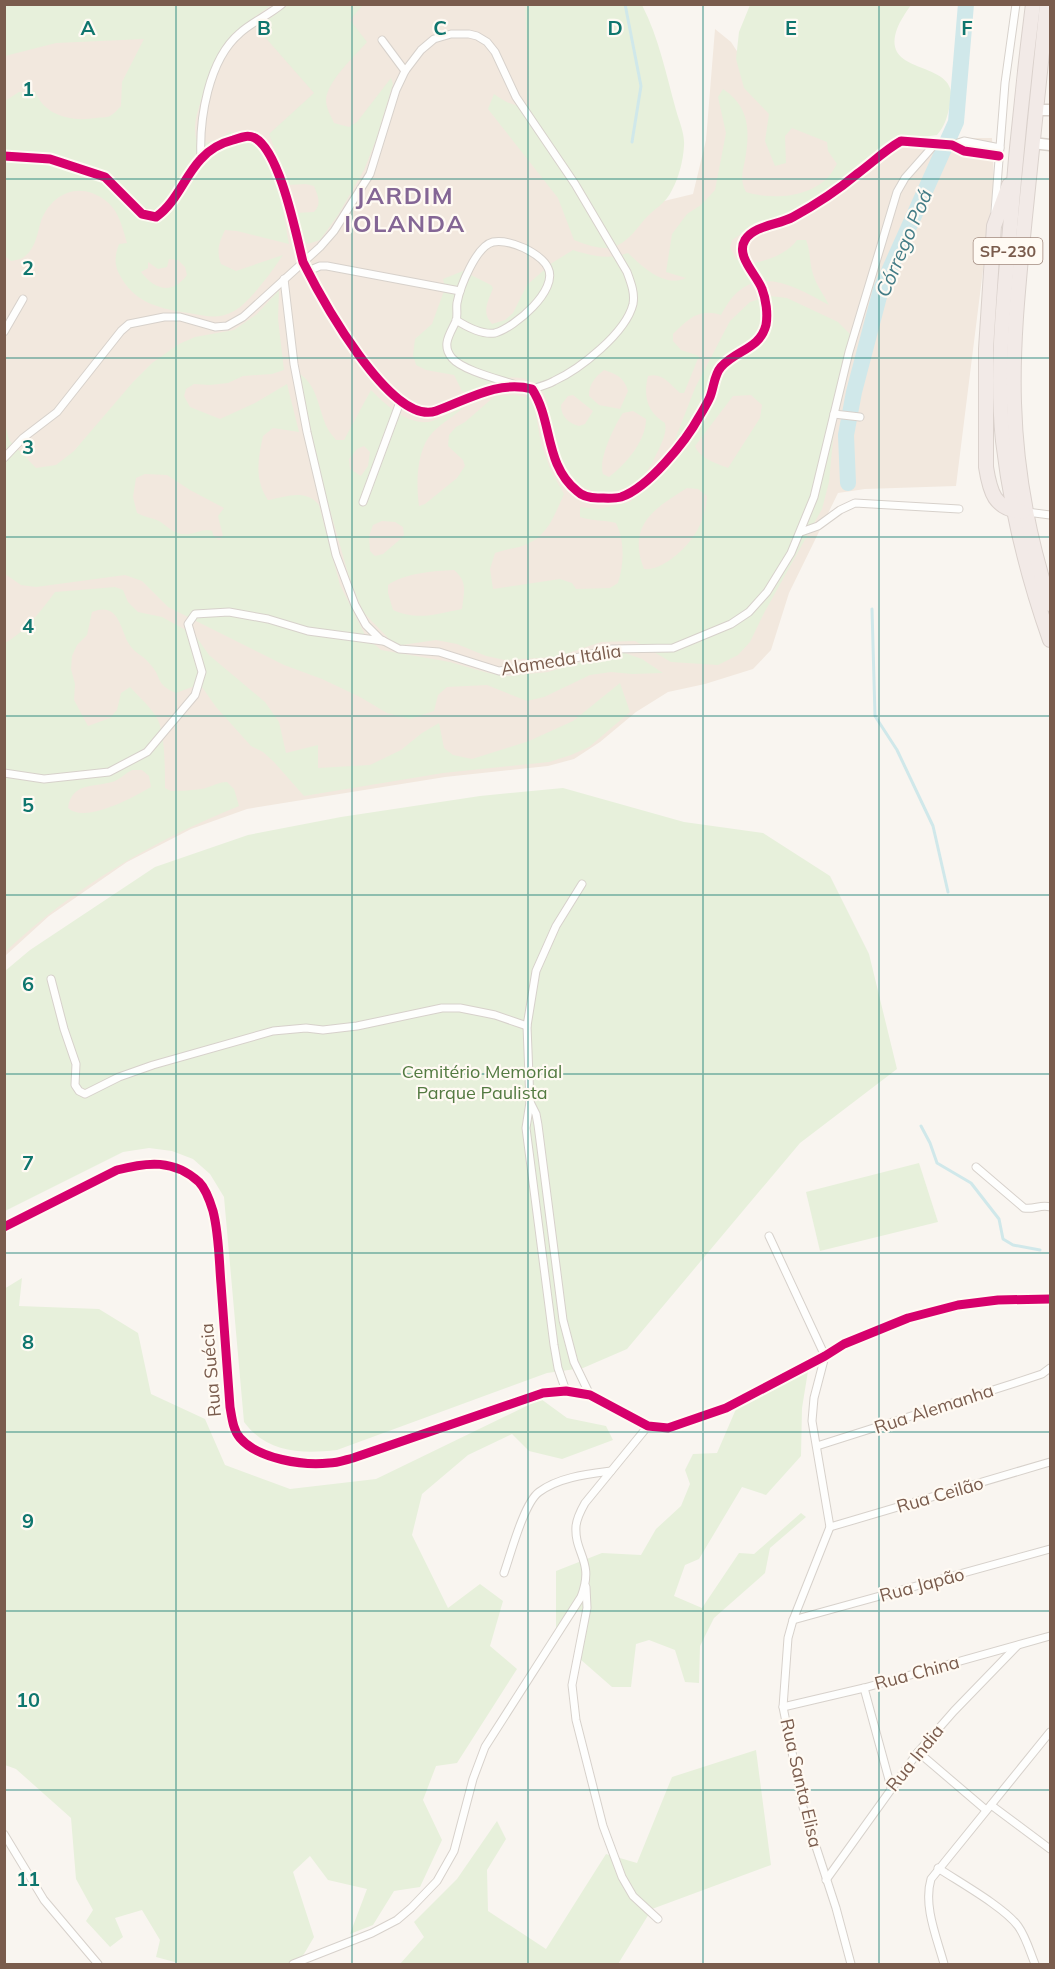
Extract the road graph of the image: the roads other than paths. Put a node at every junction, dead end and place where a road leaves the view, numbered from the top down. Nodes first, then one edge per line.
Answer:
1 (282, 4) edge
2 (1016, 4) edge
3 (1033, 4) edge
4 (1047, 4) edge
5 (382, 40) dead end
6 (405, 70) junction
7 (1035, 110) junction
8 (1050, 110) edge
9 (1032, 143) junction
10 (939, 144) junction
11 (952, 145) junction
12 (1050, 145) edge
13 (1000, 147) junction
14 (4, 156) edge
15 (999, 156) junction
16 (201, 158) junction
17 (1015, 170) junction
18 (994, 226) junction
19 (303, 262) junction
20 (308, 271) junction
21 (284, 279) junction
22 (460, 291) junction
23 (23, 299) dead end
24 (456, 320) junction
25 (4, 332) edge
26 (522, 386) junction
27 (532, 389) junction
28 (400, 402) junction
29 (834, 414) junction
30 (860, 417) dead end
31 (4, 459) edge
32 (363, 502) dead end
33 (959, 509) dead end
34 (1021, 512) junction
35 (1050, 515) edge
36 (801, 532) junction
37 (1040, 572) edge
38 (1050, 604) edge
39 (1050, 640) edge
40 (383, 641) junction
41 (4, 773) edge
42 (582, 884) dead end
43 (51, 979) dead end
44 (527, 1026) junction
45 (530, 1102) junction
46 (976, 1167) dead end
47 (1050, 1207) edge
48 (4, 1227) edge
49 (769, 1236) dead end
50 (1050, 1299) edge
51 (825, 1356) junction
52 (1050, 1368) edge
53 (566, 1391) junction
54 (590, 1395) junction
55 (648, 1426) junction
56 (817, 1446) junction
57 (1050, 1462) edge
58 (611, 1471) junction
59 (830, 1527) junction
60 (1050, 1549) edge
61 (504, 1573) dead end
62 (586, 1586) junction
63 (793, 1620) junction
64 (1050, 1636) edge
65 (1017, 1646) junction
66 (864, 1688) junction
67 (783, 1707) junction
68 (1050, 1732) edge
69 (918, 1752) junction
70 (891, 1787) junction
71 (989, 1807) junction
72 (4, 1834) edge
73 (4, 1848) edge
74 (13, 1848) junction
75 (1050, 1849) edge
76 (938, 1868) junction
77 (826, 1880) junction
78 (658, 1919) dead end
79 (98, 1965) edge
80 (293, 1965) edge
81 (851, 1965) edge
82 (944, 1965) edge
83 (1035, 1965) edge

1 - 16 street
2 - 13 street
3 - 17 highway, SP-230
4 - 7 highway, SP-230
5 - 6 street
6 - 19 street
6 - 27 street
7 - 8 street
7 - 9 highway, SP-230
9 - 12 street
9 - 34 highway, SP-230
10 - 11 street
10 - 27 street
10 - 29 street, Alameda Itália
11 - 13 street
11 - 15 street
13 - 15 street
14 - 16 street
15 - 18 street
16 - 19 street
17 - 18 highway
17 - 34 highway, SP-230
18 - 34 highway
19 - 20 street
19 - 21 street
20 - 22 street
20 - 28 street
21 - 31 street
21 - 40 street, Alameda Itália
22 - 24 street
22 - 24 street
23 - 25 street
24 - 26 street
26 - 27 street
26 - 28 street
28 - 32 street
29 - 30 street
29 - 36 street, Alameda Itália
33 - 36 street
34 - 35 street
34 - 37 highway, SP-230
34 - 37 highway, SP-230
36 - 40 street, Alameda Itália
37 - 38 highway, SP-230
37 - 39 highway
40 - 41 street
42 - 44 street
43 - 44 street
44 - 45 street
45 - 53 street
45 - 54 street
46 - 47 street
48 - 53 street, Rua Suécia
49 - 51 street
50 - 51 street
51 - 55 street
51 - 56 street
52 - 56 street, Rua Alemanha
53 - 54 street, Rua Suécia
54 - 55 street, Rua Suécia
55 - 58 street
56 - 59 street
57 - 59 street, Rua Ceilão
58 - 61 street
58 - 62 street
59 - 63 street, Rua Santa Elisa
60 - 63 street, Rua Japão
62 - 78 street
62 - 80 street
63 - 67 street, Rua Santa Elisa
64 - 65 street, Rua China
65 - 66 street, Rua China
65 - 69 street, Rua India
66 - 67 street, Rua China
66 - 70 street
67 - 77 street, Rua Santa Elisa
68 - 71 street
69 - 70 street, Rua India
69 - 71 street
70 - 77 street, Rua India
71 - 75 street
71 - 76 street
72 - 74 street
73 - 74 street
74 - 79 street
76 - 82 street
76 - 83 street
77 - 81 street, Rua Santa Elisa

